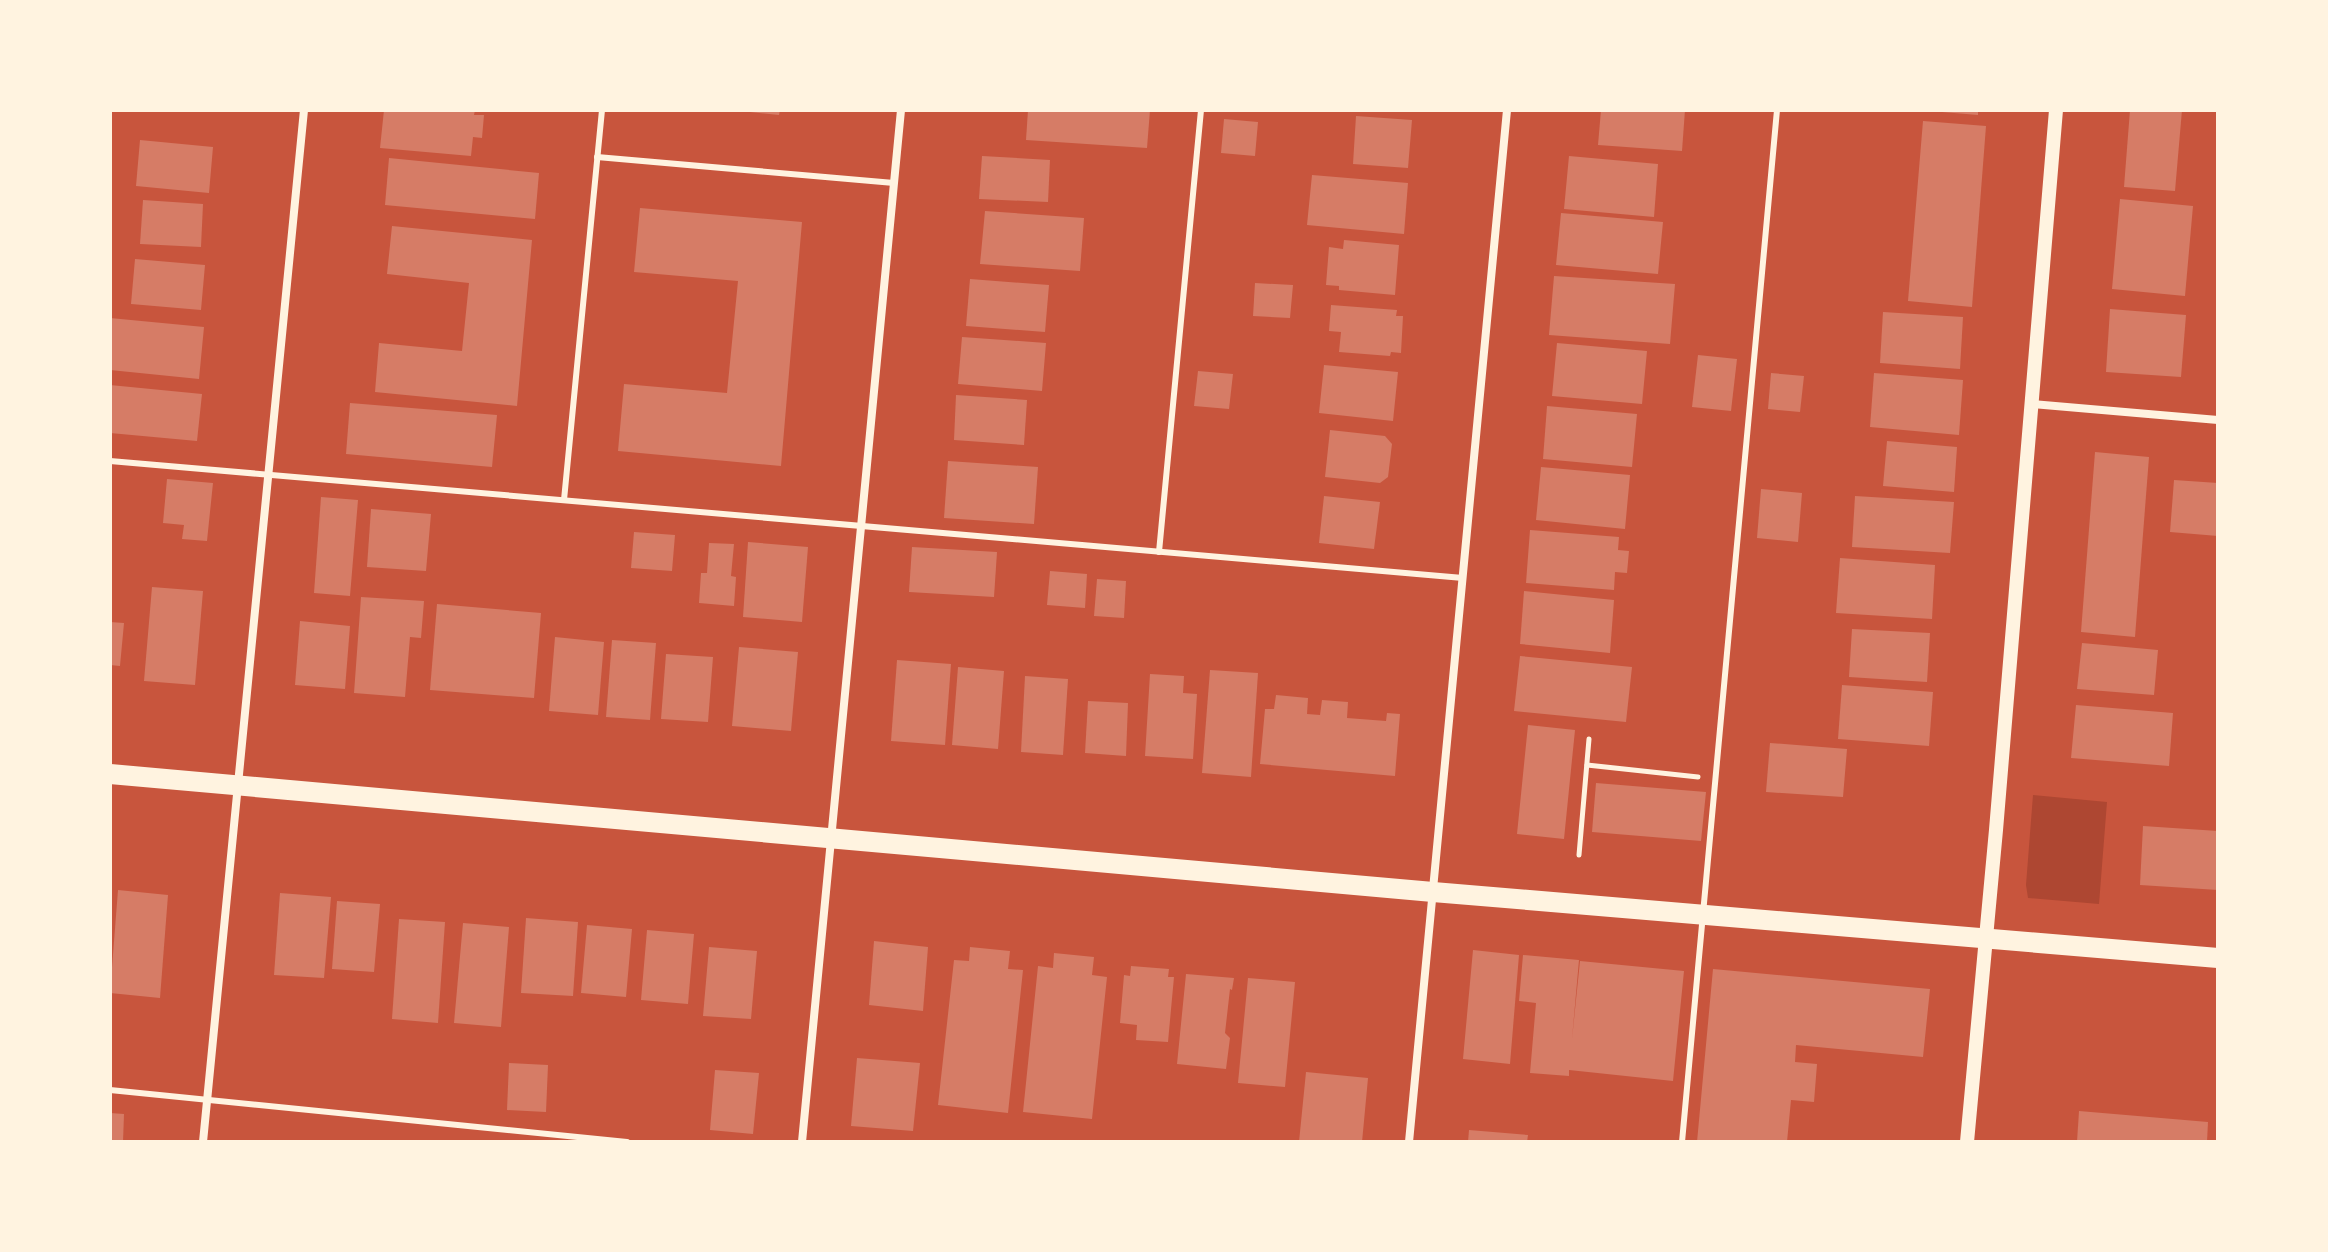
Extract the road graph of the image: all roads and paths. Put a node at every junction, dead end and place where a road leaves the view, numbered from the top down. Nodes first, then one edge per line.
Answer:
1 (304, 110) edge
2 (602, 110) edge
3 (901, 110) edge
4 (1201, 110) edge
5 (1507, 110) edge
6 (1777, 110) edge
7 (2056, 110) edge
8 (597, 157) junction
9 (894, 183) junction
10 (2032, 404) junction
11 (2218, 420) edge
12 (110, 461) edge
13 (268, 474) junction
14 (564, 500) junction
15 (861, 526) junction
16 (1159, 552) junction
17 (1463, 578) junction
18 (1589, 739) dead end
19 (1587, 765) junction
20 (110, 774) edge
21 (1716, 778) junction
22 (238, 785) junction
23 (832, 838) junction
24 (1579, 855) dead end
25 (1433, 892) junction
26 (1703, 915) junction
27 (1987, 938) junction
28 (2218, 958) edge
29 (110, 1090) edge
30 (207, 1100) junction
31 (504, 1130) junction
32 (203, 1142) edge
33 (502, 1142) edge
34 (627, 1142) edge
35 (802, 1142) edge
36 (1409, 1142) edge
37 (1682, 1142) edge
38 (1967, 1142) edge

1 - 13 street
2 - 8 lane
3 - 9 street
4 - 16 lane
5 - 17 street
6 - 21 lane
7 - 10 street
8 - 9 lane
8 - 14 lane
9 - 15 street
10 - 11 street
10 - 27 street
12 - 13 lane
13 - 14 lane
13 - 22 street
14 - 15 lane
15 - 16 lane
15 - 23 street
16 - 17 lane
17 - 25 street
18 - 19 path
19 - 21 path
19 - 24 path
20 - 22 main road
21 - 26 lane
22 - 23 main road
22 - 30 street
23 - 25 main road
23 - 35 street
25 - 26 main road
25 - 36 street
26 - 27 main road
26 - 37 lane
27 - 28 main road
27 - 38 street
29 - 30 lane
30 - 31 lane
30 - 32 street
31 - 33 lane
31 - 34 lane

